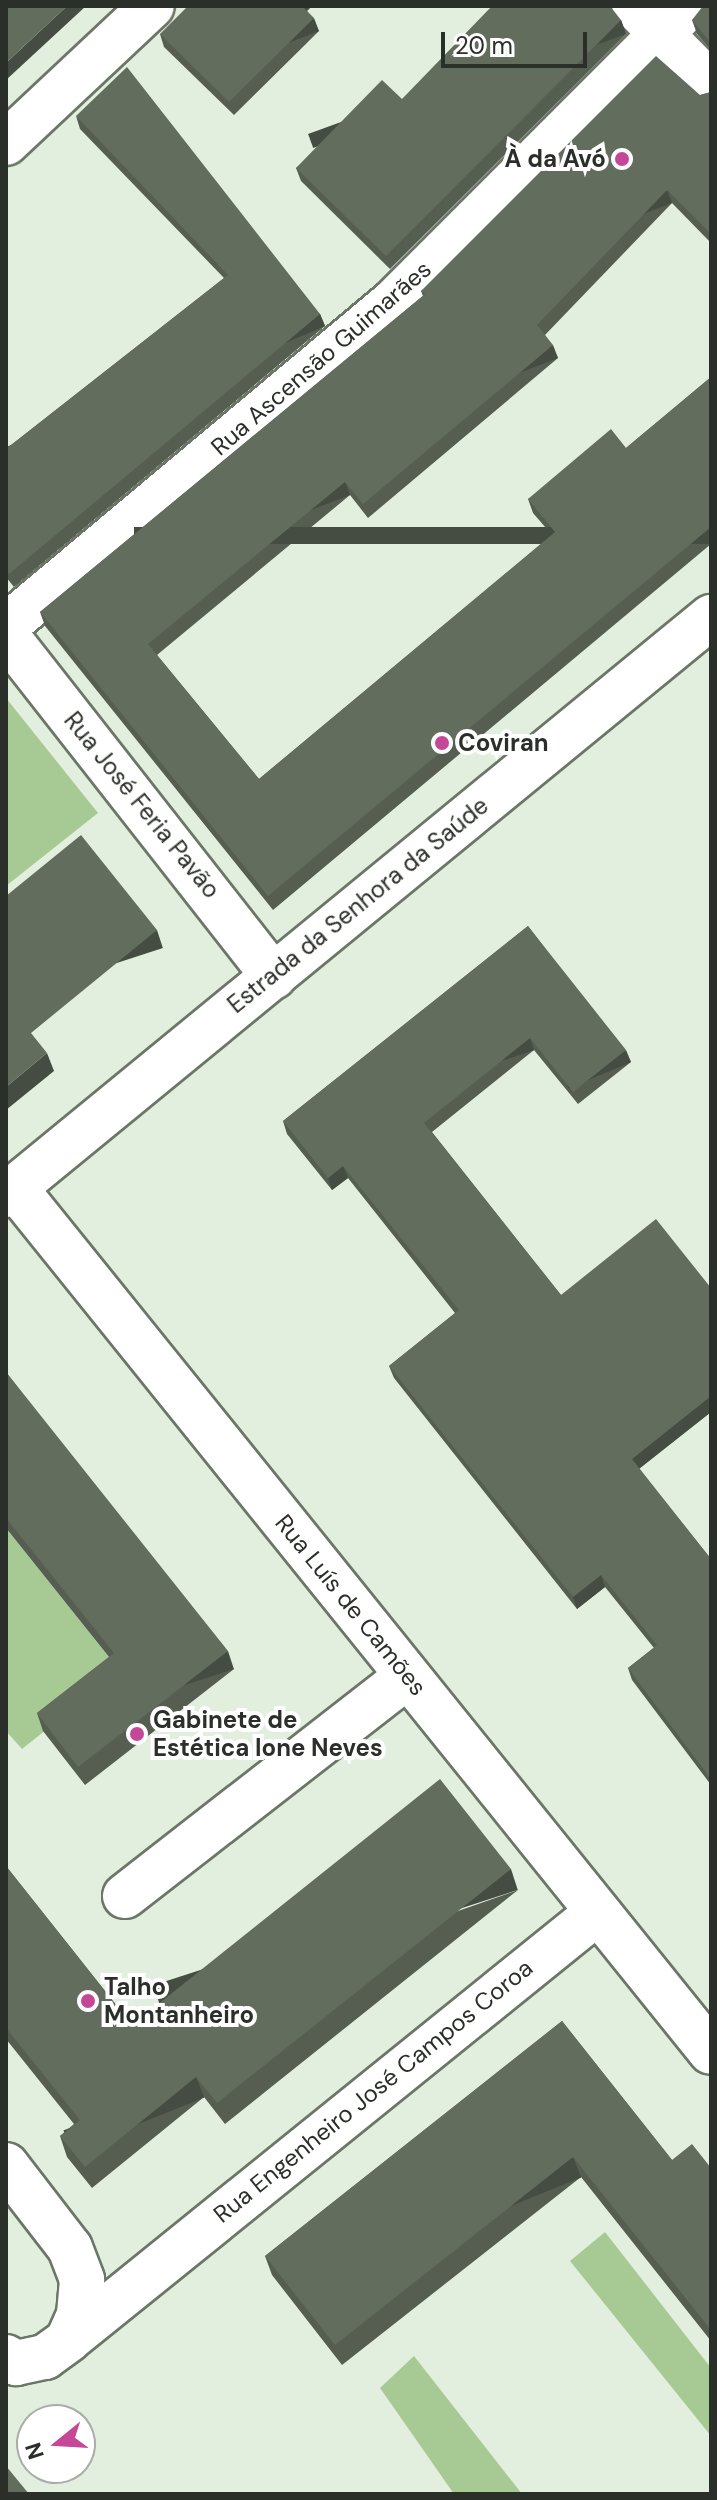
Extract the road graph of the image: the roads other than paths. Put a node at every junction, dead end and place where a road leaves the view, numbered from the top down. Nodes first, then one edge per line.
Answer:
1 (152, 6) edge
2 (661, 15) edge
3 (711, 84) edge
4 (6, 143) edge
5 (711, 617) edge
6 (6, 626) edge
7 (6, 635) edge
8 (274, 977) junction
9 (10, 1191) edge
10 (408, 1676) junction
11 (125, 1896) dead end
12 (598, 1912) junction
13 (703, 2033) edge
14 (6, 2165) edge
15 (70, 2248) junction
16 (149, 2272) junction
17 (68, 2340) junction
18 (6, 2357) edge

1 - 4 street
2 - 3 street
2 - 6 street, Rua Ascensão Guimarães
5 - 8 street, Estrada da Senhora da Saúde
7 - 8 street, Rua José Feria Pavão
8 - 9 street, Estrada da Senhora da Saúde
9 - 10 street, Rua Luís de Camões
10 - 11 street
10 - 12 street, Rua Luís de Camões
12 - 13 street, Rua Luís de Camões
12 - 16 street, Rua Engenheiro José Campos Coroa
14 - 15 street
15 - 16 street
15 - 17 street
16 - 17 street, Rua Engenheiro José Campos Coroa
17 - 18 street, Rua Engenheiro José Campos Coroa

